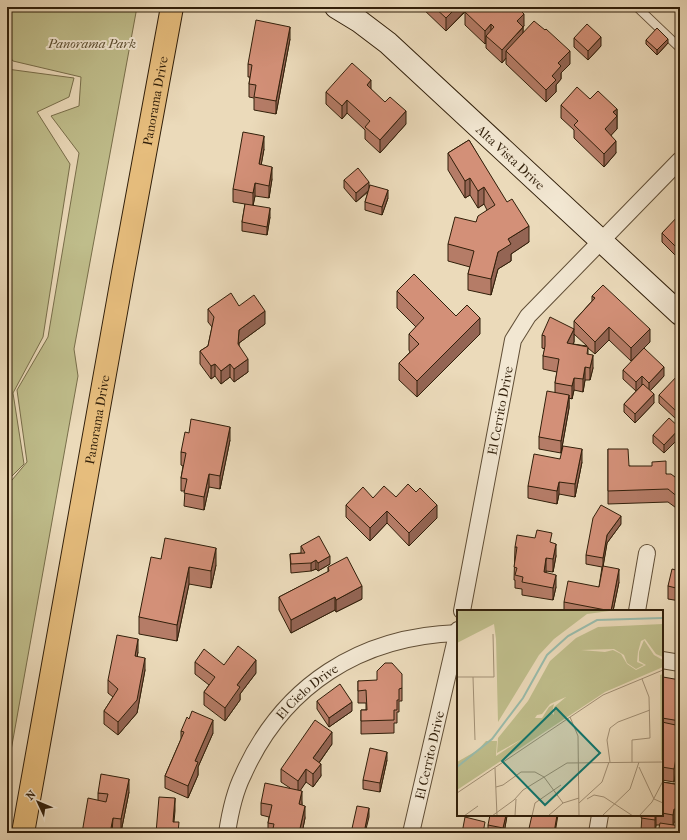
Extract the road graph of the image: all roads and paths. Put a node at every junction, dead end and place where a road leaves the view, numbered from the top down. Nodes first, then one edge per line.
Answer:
1 (172, 7) edge
2 (336, 7) edge
3 (637, 7) edge
4 (680, 48) edge
5 (680, 160) edge
6 (602, 242) junction
7 (680, 314) edge
8 (647, 553) dead end
9 (462, 610) edge
10 (636, 610) edge
11 (457, 632) edge
12 (457, 636) edge
13 (663, 660) edge
14 (680, 663) edge
15 (600, 816) edge
16 (23, 833) edge
17 (227, 833) edge
18 (411, 833) edge
19 (597, 833) edge

1 - 16 main road, Panorama Drive
2 - 6 street, Alta Vista Drive
3 - 4 lane
5 - 6 street, El Cerrito Drive
6 - 7 street, Alta Vista Drive
6 - 9 street, El Cerrito Drive
8 - 10 street
11 - 17 street, El Cielo Drive
12 - 18 street, El Cerrito Drive
13 - 14 street
15 - 19 street

